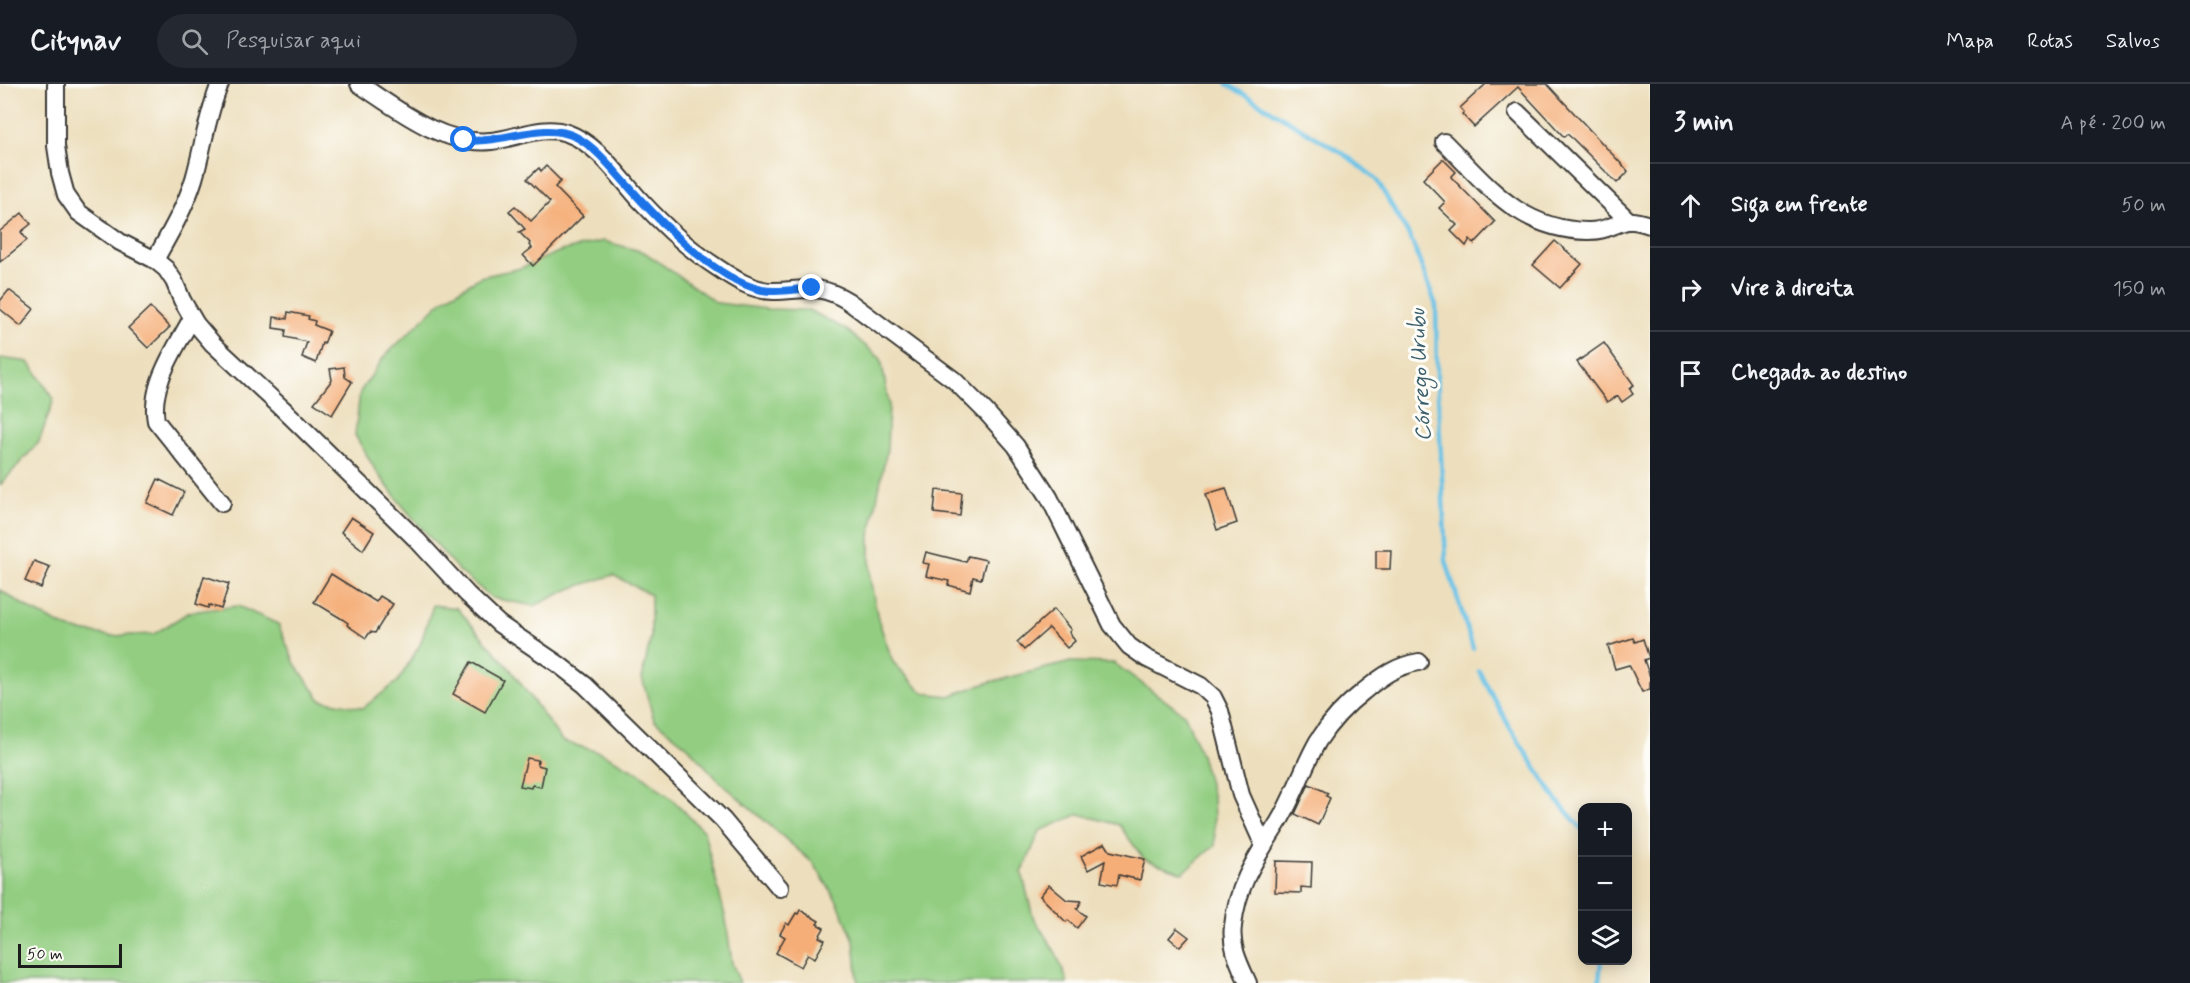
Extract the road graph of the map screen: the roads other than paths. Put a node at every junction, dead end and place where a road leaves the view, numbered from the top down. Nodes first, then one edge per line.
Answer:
1 (56, 84) edge
2 (220, 84) edge
3 (359, 84) edge
4 (1517, 112) dead end
5 (1444, 142) dead end
6 (1629, 221) junction
7 (1650, 225) edge
8 (155, 260) junction
9 (192, 318) junction
10 (222, 503) dead end
11 (1419, 662) dead end
12 (1263, 844) junction
13 (780, 888) dead end
14 (1248, 983) edge

1 - 8 street
2 - 8 street
3 - 12 street
4 - 6 street
5 - 6 street
6 - 7 street
8 - 9 street
9 - 10 street
9 - 13 street
11 - 12 street
12 - 14 street

